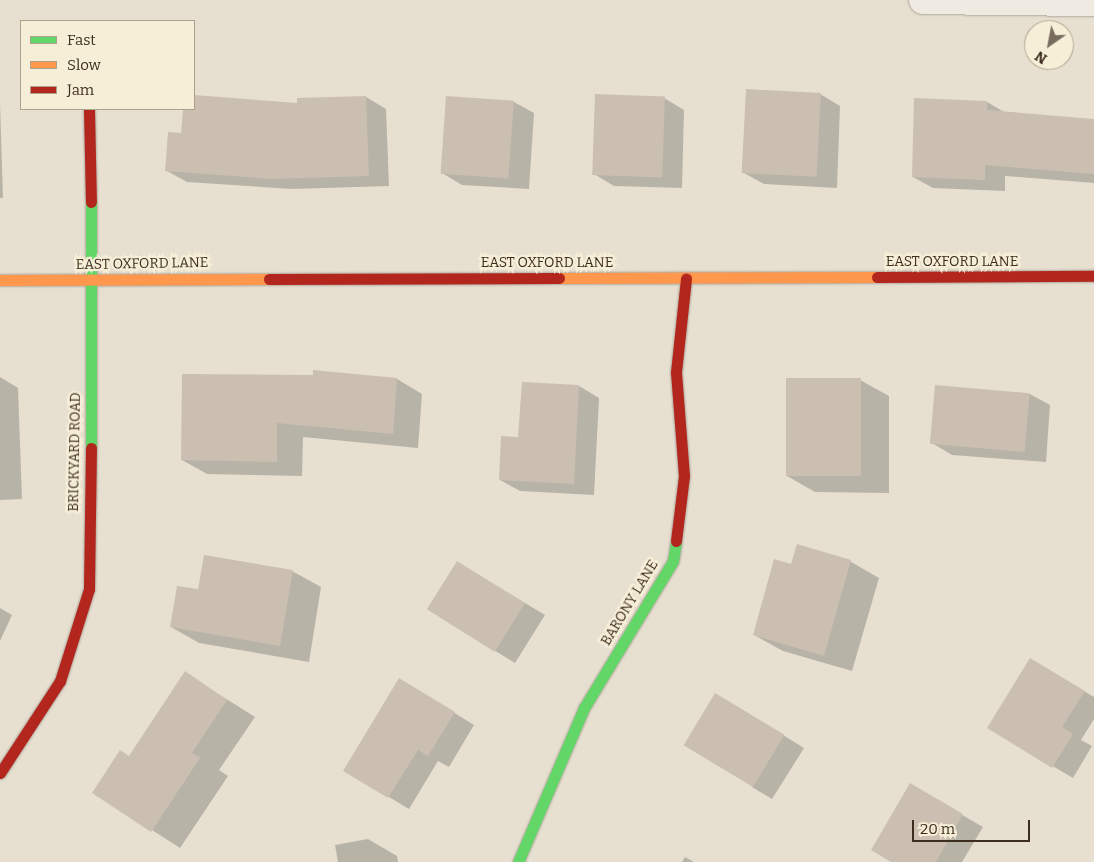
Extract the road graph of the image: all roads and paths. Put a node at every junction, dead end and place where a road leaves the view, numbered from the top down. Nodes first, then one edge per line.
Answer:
1 (923, 0) edge
2 (1094, 2) edge
3 (88, 110) edge
4 (1094, 276) edge
5 (93, 279) junction
6 (686, 279) junction
7 (0, 280) edge
8 (0, 773) edge
9 (518, 862) edge

1 - 2 street
3 - 5 street, BRICKYARD ROAD
4 - 6 street, EAST OXFORD LANE
5 - 6 street, EAST OXFORD LANE
5 - 7 street, EAST OXFORD LANE
5 - 8 street, BRICKYARD ROAD
6 - 9 street, BARONY LANE

